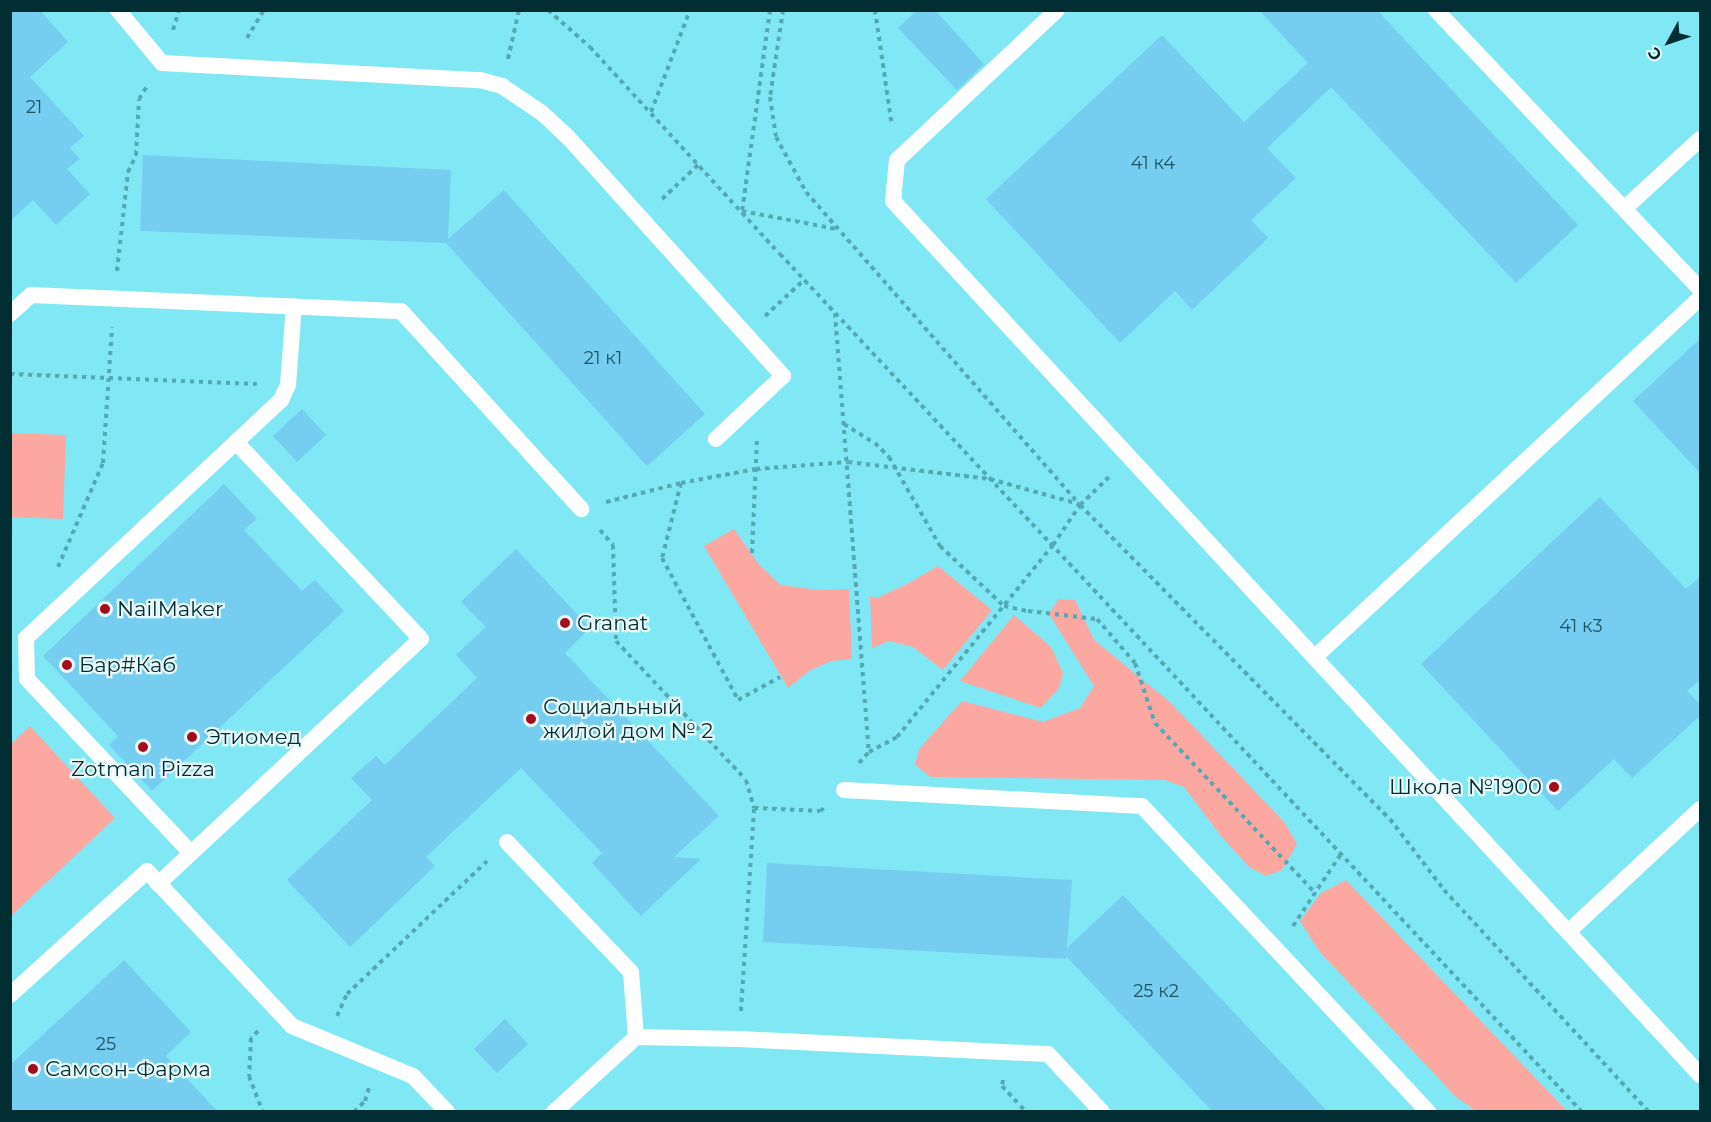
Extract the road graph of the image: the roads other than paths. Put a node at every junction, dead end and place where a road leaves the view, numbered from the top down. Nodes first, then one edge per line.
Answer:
1 (118, 10) edge
2 (1057, 10) edge
3 (1436, 10) edge
4 (1701, 139) edge
5 (1625, 208) junction
6 (1701, 289) edge
7 (1701, 298) edge
8 (294, 306) junction
9 (10, 314) edge
10 (716, 439) dead end
11 (236, 442) junction
12 (580, 508) road end
13 (1315, 657) junction
14 (844, 790) road end
15 (1701, 809) edge
16 (507, 842) road end
17 (191, 853) junction
18 (159, 884) junction
19 (1568, 932) junction
20 (10, 995) edge
21 (636, 1037) junction
22 (1701, 1075) edge
23 (447, 1112) edge
24 (554, 1112) edge
25 (1102, 1112) edge
26 (1428, 1112) edge

1 - 10 lane
2 - 13 lane
3 - 5 lane
4 - 5 lane
5 - 6 lane
7 - 13 lane
8 - 9 lane
8 - 11 lane
8 - 12 lane
11 - 17 lane
11 - 17 lane
13 - 19 lane
14 - 26 lane
15 - 19 lane
16 - 21 lane
17 - 18 lane
18 - 20 lane
18 - 23 lane
19 - 22 lane
21 - 24 lane
21 - 25 lane

